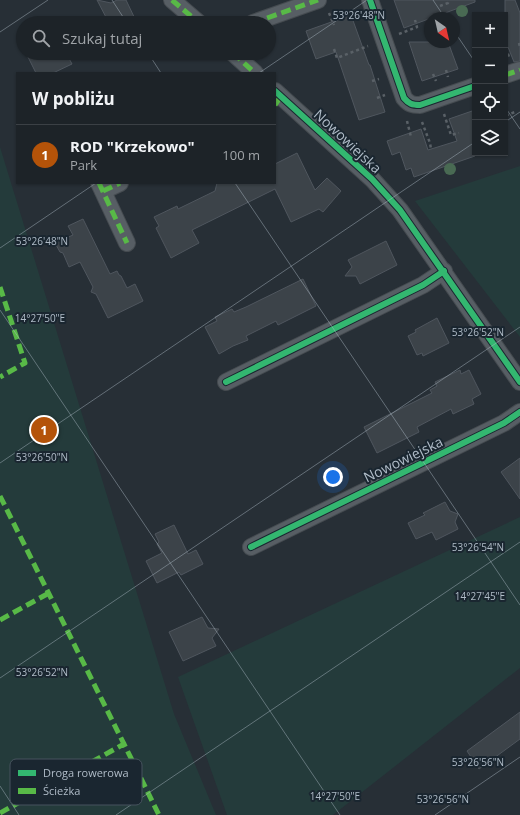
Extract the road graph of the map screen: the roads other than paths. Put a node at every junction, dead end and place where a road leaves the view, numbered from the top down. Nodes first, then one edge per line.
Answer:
1 (172, 0) edge
2 (318, 0) edge
3 (370, 0) edge
4 (191, 16) edge
5 (273, 16) edge
6 (241, 60) edge
7 (520, 70) edge
8 (254, 72) edge
9 (508, 74) edge
10 (472, 87) edge
11 (277, 97) edge
12 (115, 184) edge
13 (101, 187) edge
14 (127, 243) dead end
15 (444, 271) junction
16 (226, 382) dead end
17 (520, 382) edge
18 (520, 412) edge
19 (251, 547) dead end

1 - 4 street
2 - 5 street
3 - 10 street
6 - 8 street
7 - 9 street
11 - 15 street, Nowowiejska
12 - 13 street
13 - 14 street
15 - 16 street
15 - 17 street, Nowowiejska
18 - 19 street, Nowowiejska

